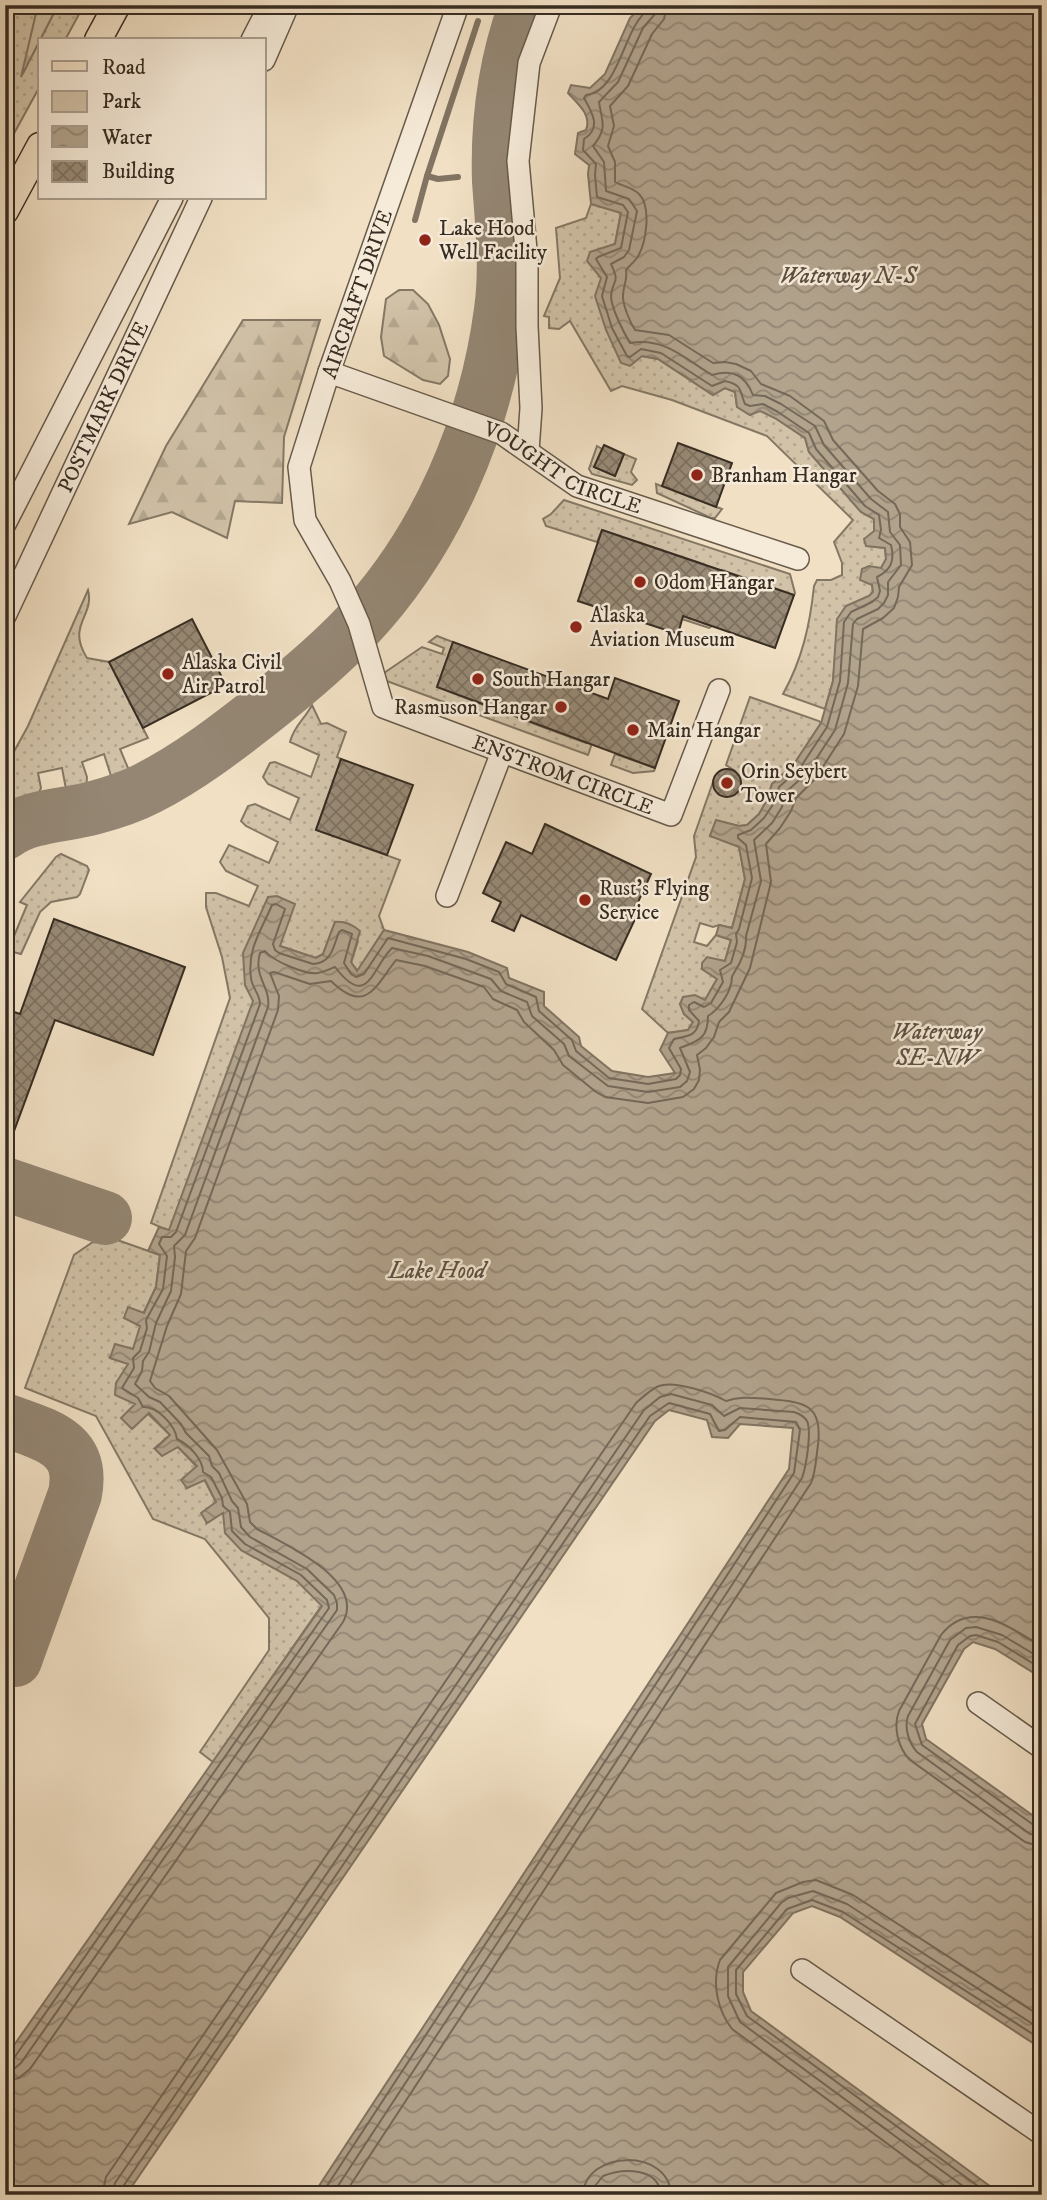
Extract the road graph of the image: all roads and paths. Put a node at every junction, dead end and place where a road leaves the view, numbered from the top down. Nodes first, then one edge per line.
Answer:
1 (117, 5) edge
2 (271, 5) edge
3 (288, 5) edge
4 (458, 5) edge
5 (551, 5) edge
6 (99, 38) edge
7 (253, 38) edge
8 (266, 55) edge
9 (38, 131) edge
10 (38, 150) edge
11 (5, 176) edge
12 (171, 200) edge
13 (200, 200) edge
14 (5, 211) edge
15 (329, 372) junction
16 (528, 451) junction
17 (5, 524) edge
18 (799, 559) dead end
19 (340, 581) joint
20 (5, 616) edge
21 (719, 690) dead end
22 (502, 752) junction
23 (447, 896) dead end
24 (978, 1703) dead end
25 (1042, 1748) edge
26 (802, 1970) dead end
27 (1042, 2134) edge

1 - 6 main road
2 - 7 street
3 - 8 street
4 - 15 street, AIRCRAFT DRIVE
5 - 16 street
9 - 11 main road
10 - 14 main road
12 - 17 street, POSTMARK DRIVE
13 - 20 street, POSTMARK DRIVE
15 - 16 street, VOUGHT CIRCLE
15 - 19 street, AIRCRAFT DRIVE
16 - 18 street, VOUGHT CIRCLE
19 - 22 street, ENSTROM CIRCLE
21 - 22 street, ENSTROM CIRCLE
22 - 23 street
24 - 25 street
26 - 27 street

